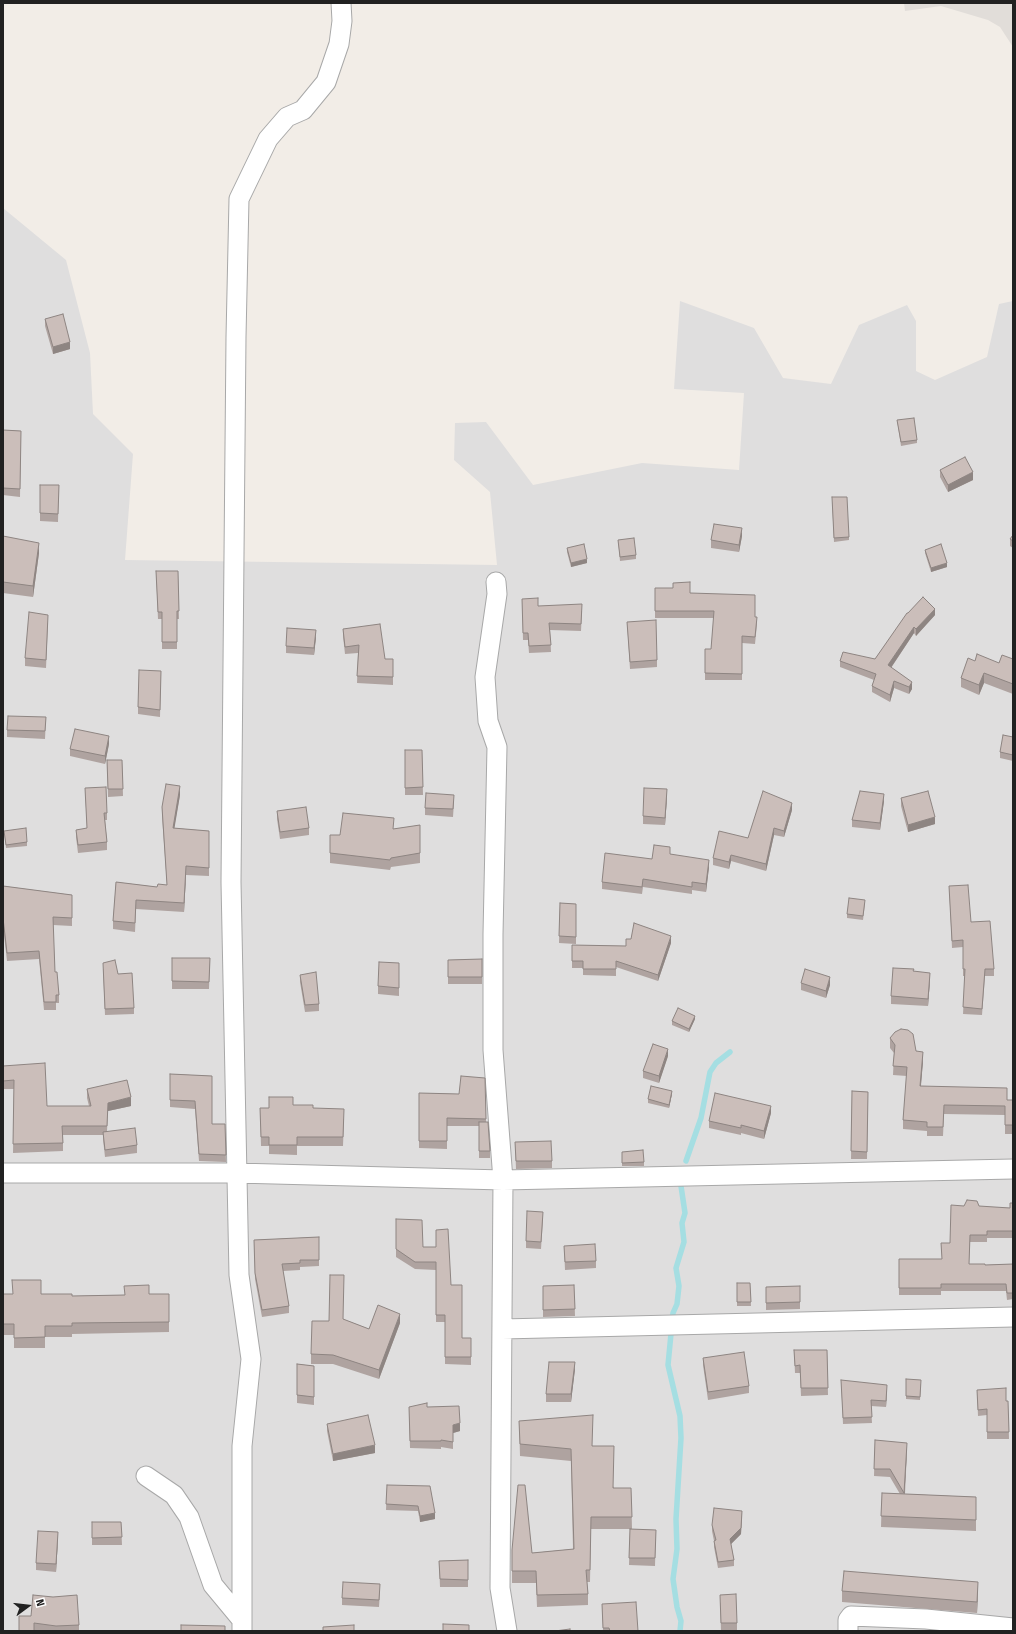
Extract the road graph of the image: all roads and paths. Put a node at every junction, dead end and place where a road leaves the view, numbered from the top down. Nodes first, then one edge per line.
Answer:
1 (341, 3) edge
2 (496, 582) dead end
3 (1013, 1169) edge
4 (3, 1173) edge
5 (236, 1173) junction
6 (503, 1180) junction
7 (1013, 1316) edge
8 (502, 1329) junction
9 (146, 1476) dead end
10 (242, 1625) edge
11 (1013, 1628) edge
12 (507, 1631) edge
13 (848, 1631) edge

1 - 5 street
2 - 6 street
3 - 6 street
4 - 5 street
5 - 6 street
5 - 10 street
6 - 8 street
7 - 8 street
8 - 12 street
9 - 10 street
11 - 13 street

